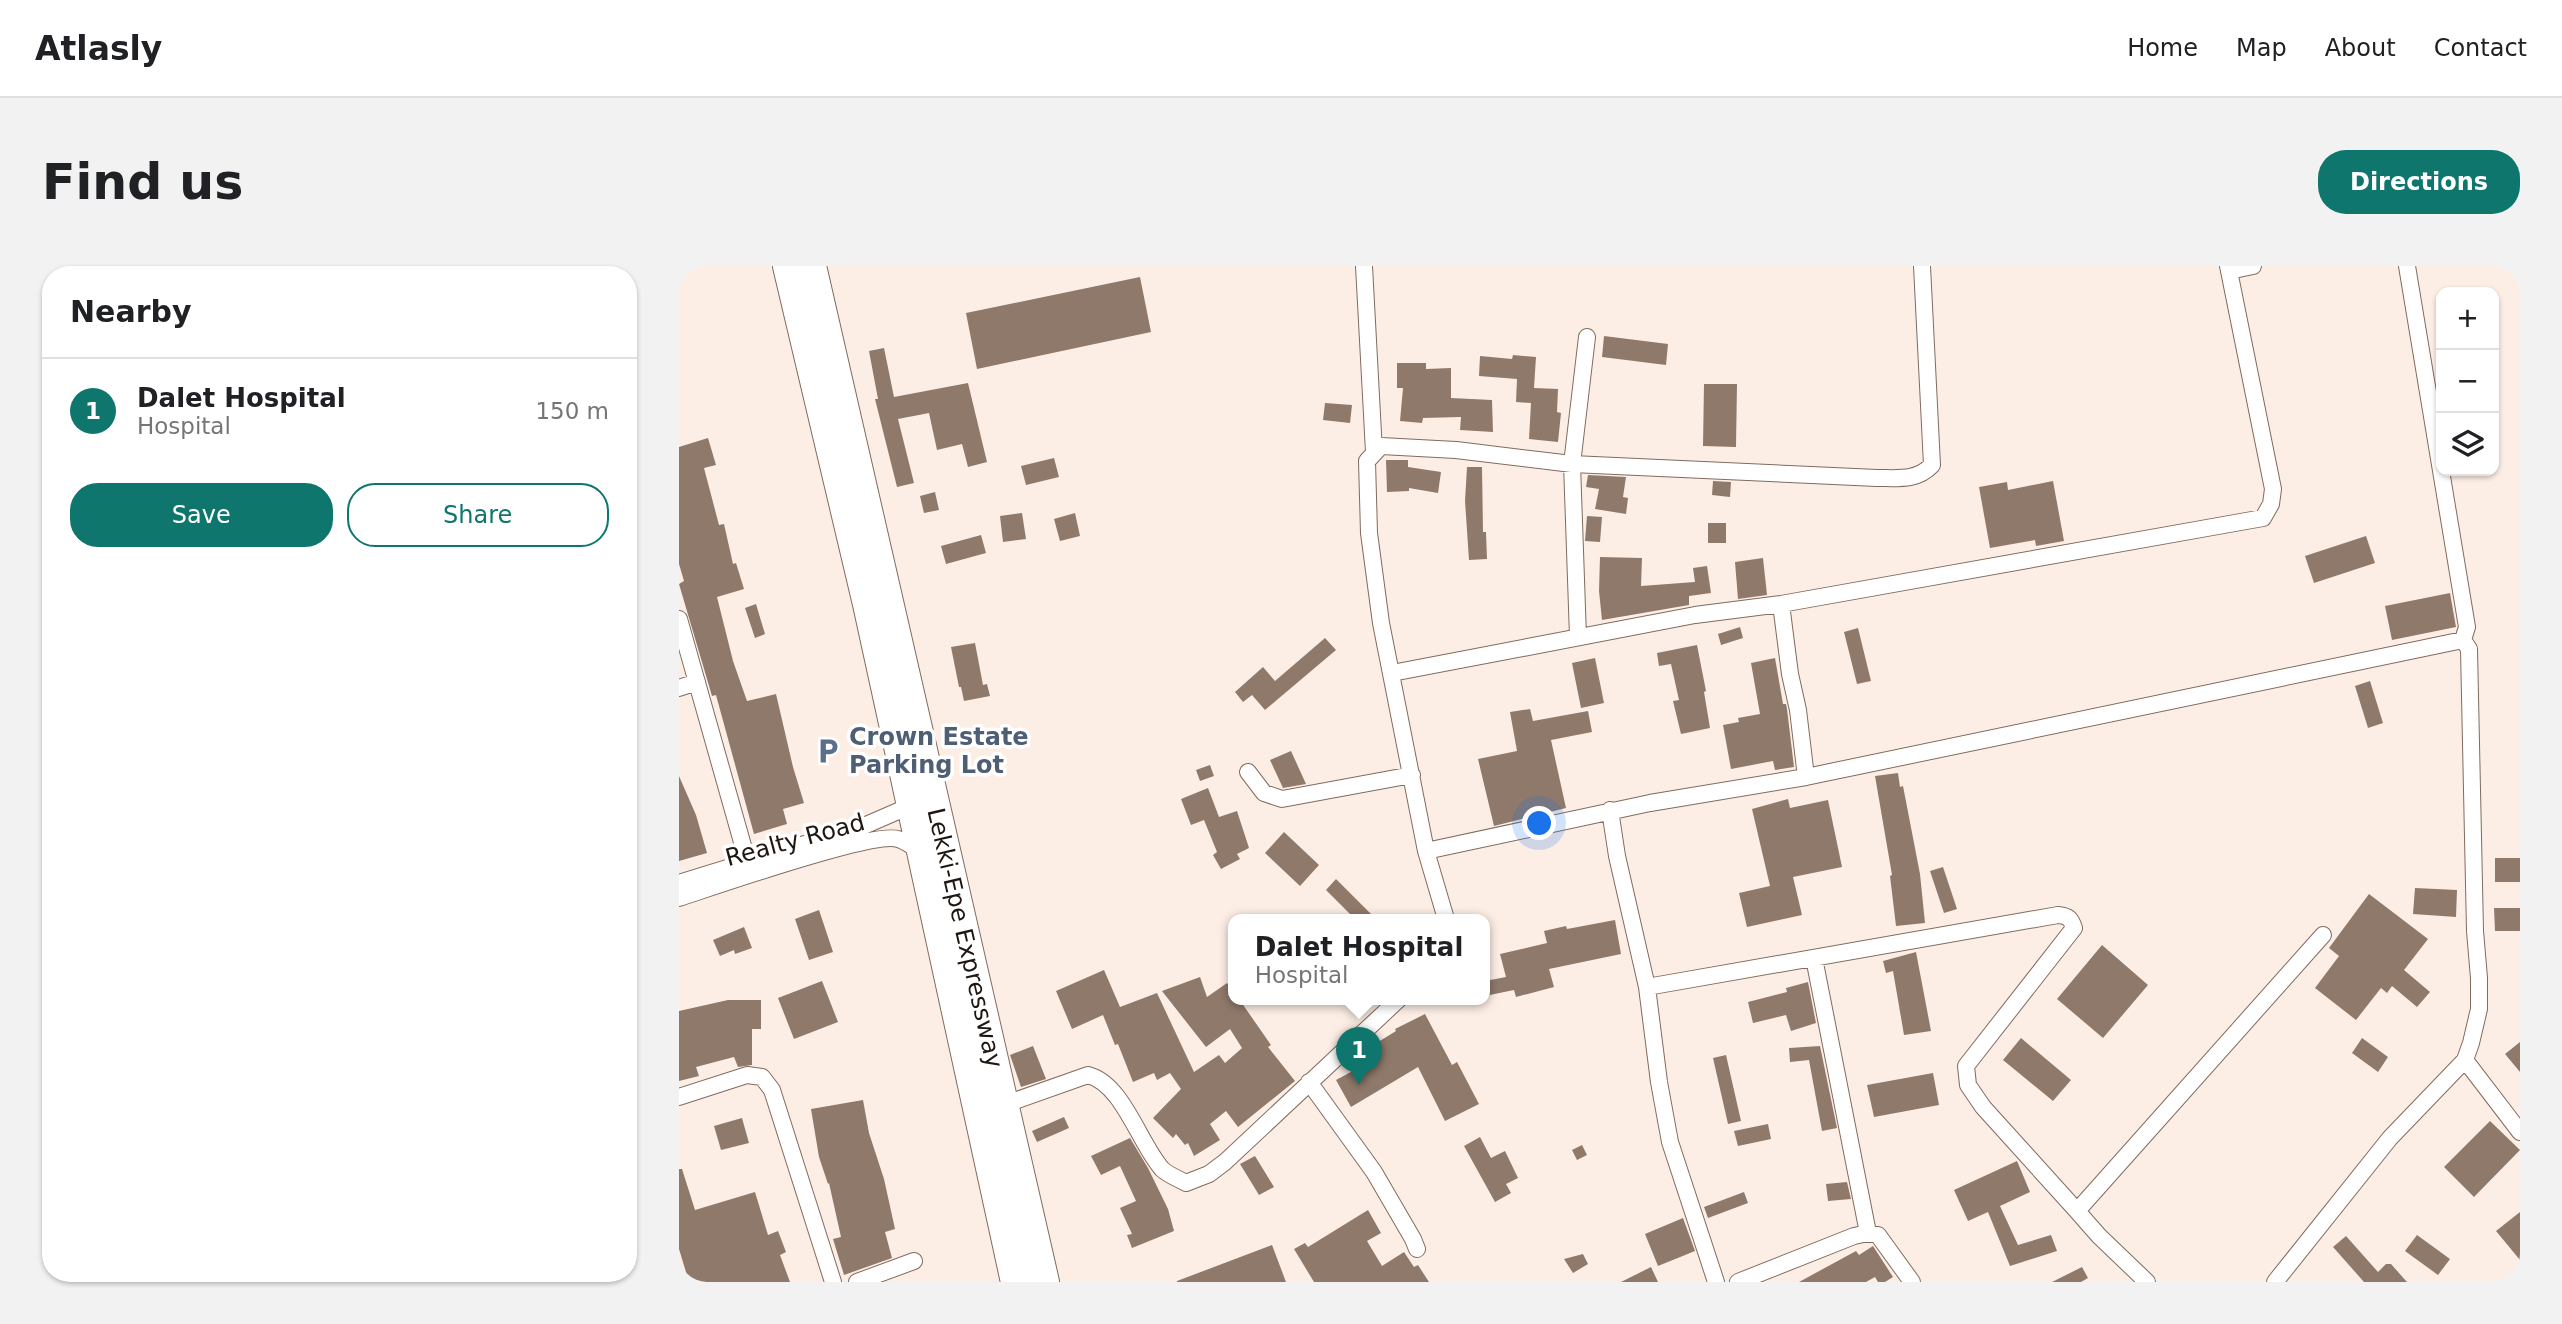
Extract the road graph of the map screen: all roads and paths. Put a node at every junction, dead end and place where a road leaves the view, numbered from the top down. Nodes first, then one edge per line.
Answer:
1 (788, 266) edge
2 (811, 266) edge
3 (1364, 266) edge
4 (1922, 266) edge
5 (2253, 266) edge
6 (2407, 266) edge
7 (2229, 268) edge
8 (1587, 337) dead end
9 (1374, 452) junction
10 (1572, 464) junction
11 (1781, 604) junction
12 (679, 619) edge
13 (1578, 637) junction
14 (2463, 640) junction
15 (1392, 673) junction
16 (697, 682) junction
17 (679, 688) edge
18 (1248, 772) dead end
19 (1412, 775) junction
20 (1806, 777) junction
21 (912, 805) junction
22 (1610, 810) junction
23 (1426, 851) junction
24 (922, 852) junction
25 (749, 868) junction
26 (679, 883) edge
27 (679, 898) edge
28 (1445, 914) edge
29 (2323, 935) dead end
30 (1814, 958) junction
31 (1647, 986) junction
32 (1392, 1005) edge
33 (2465, 1060) junction
34 (1309, 1082) junction
35 (679, 1097) edge
36 (1003, 1105) junction
37 (2520, 1132) edge
38 (2077, 1211) junction
39 (1868, 1233) junction
40 (1417, 1249) dead end
41 (914, 1261) dead end
42 (833, 1282) edge
43 (857, 1282) edge
44 (1016, 1282) edge
45 (1044, 1282) edge
46 (1716, 1282) edge
47 (1738, 1282) edge
48 (1912, 1282) edge
49 (2147, 1282) edge
50 (2275, 1282) edge

1 - 21 highway, Lekki-Epe Expressway
2 - 36 highway, Lekki-Epe Expressway
3 - 9 street
4 - 10 street
5 - 7 street
6 - 14 street
7 - 11 street
8 - 10 street
9 - 10 street
9 - 15 street
10 - 13 street
11 - 13 street
11 - 20 street
12 - 16 street
13 - 15 street
14 - 20 street
14 - 33 street
15 - 19 street
16 - 17 street
16 - 25 street
18 - 19 street
19 - 23 street
20 - 22 street
21 - 24 highway, Lekki-Epe Expressway
21 - 25 street, Realty Road
22 - 23 street
22 - 31 street
23 - 28 street
24 - 25 street, Realty Road
24 - 44 highway, Lekki-Epe Expressway
25 - 26 street, Realty Road
25 - 27 street, Realty Road
29 - 38 street
30 - 31 street
30 - 38 street
30 - 39 street
31 - 46 street
32 - 34 street
33 - 37 street
33 - 50 street
34 - 36 street
34 - 40 street
35 - 42 street
36 - 45 highway, Lekki-Epe Expressway
38 - 49 street
39 - 47 street
39 - 48 street
41 - 43 street

